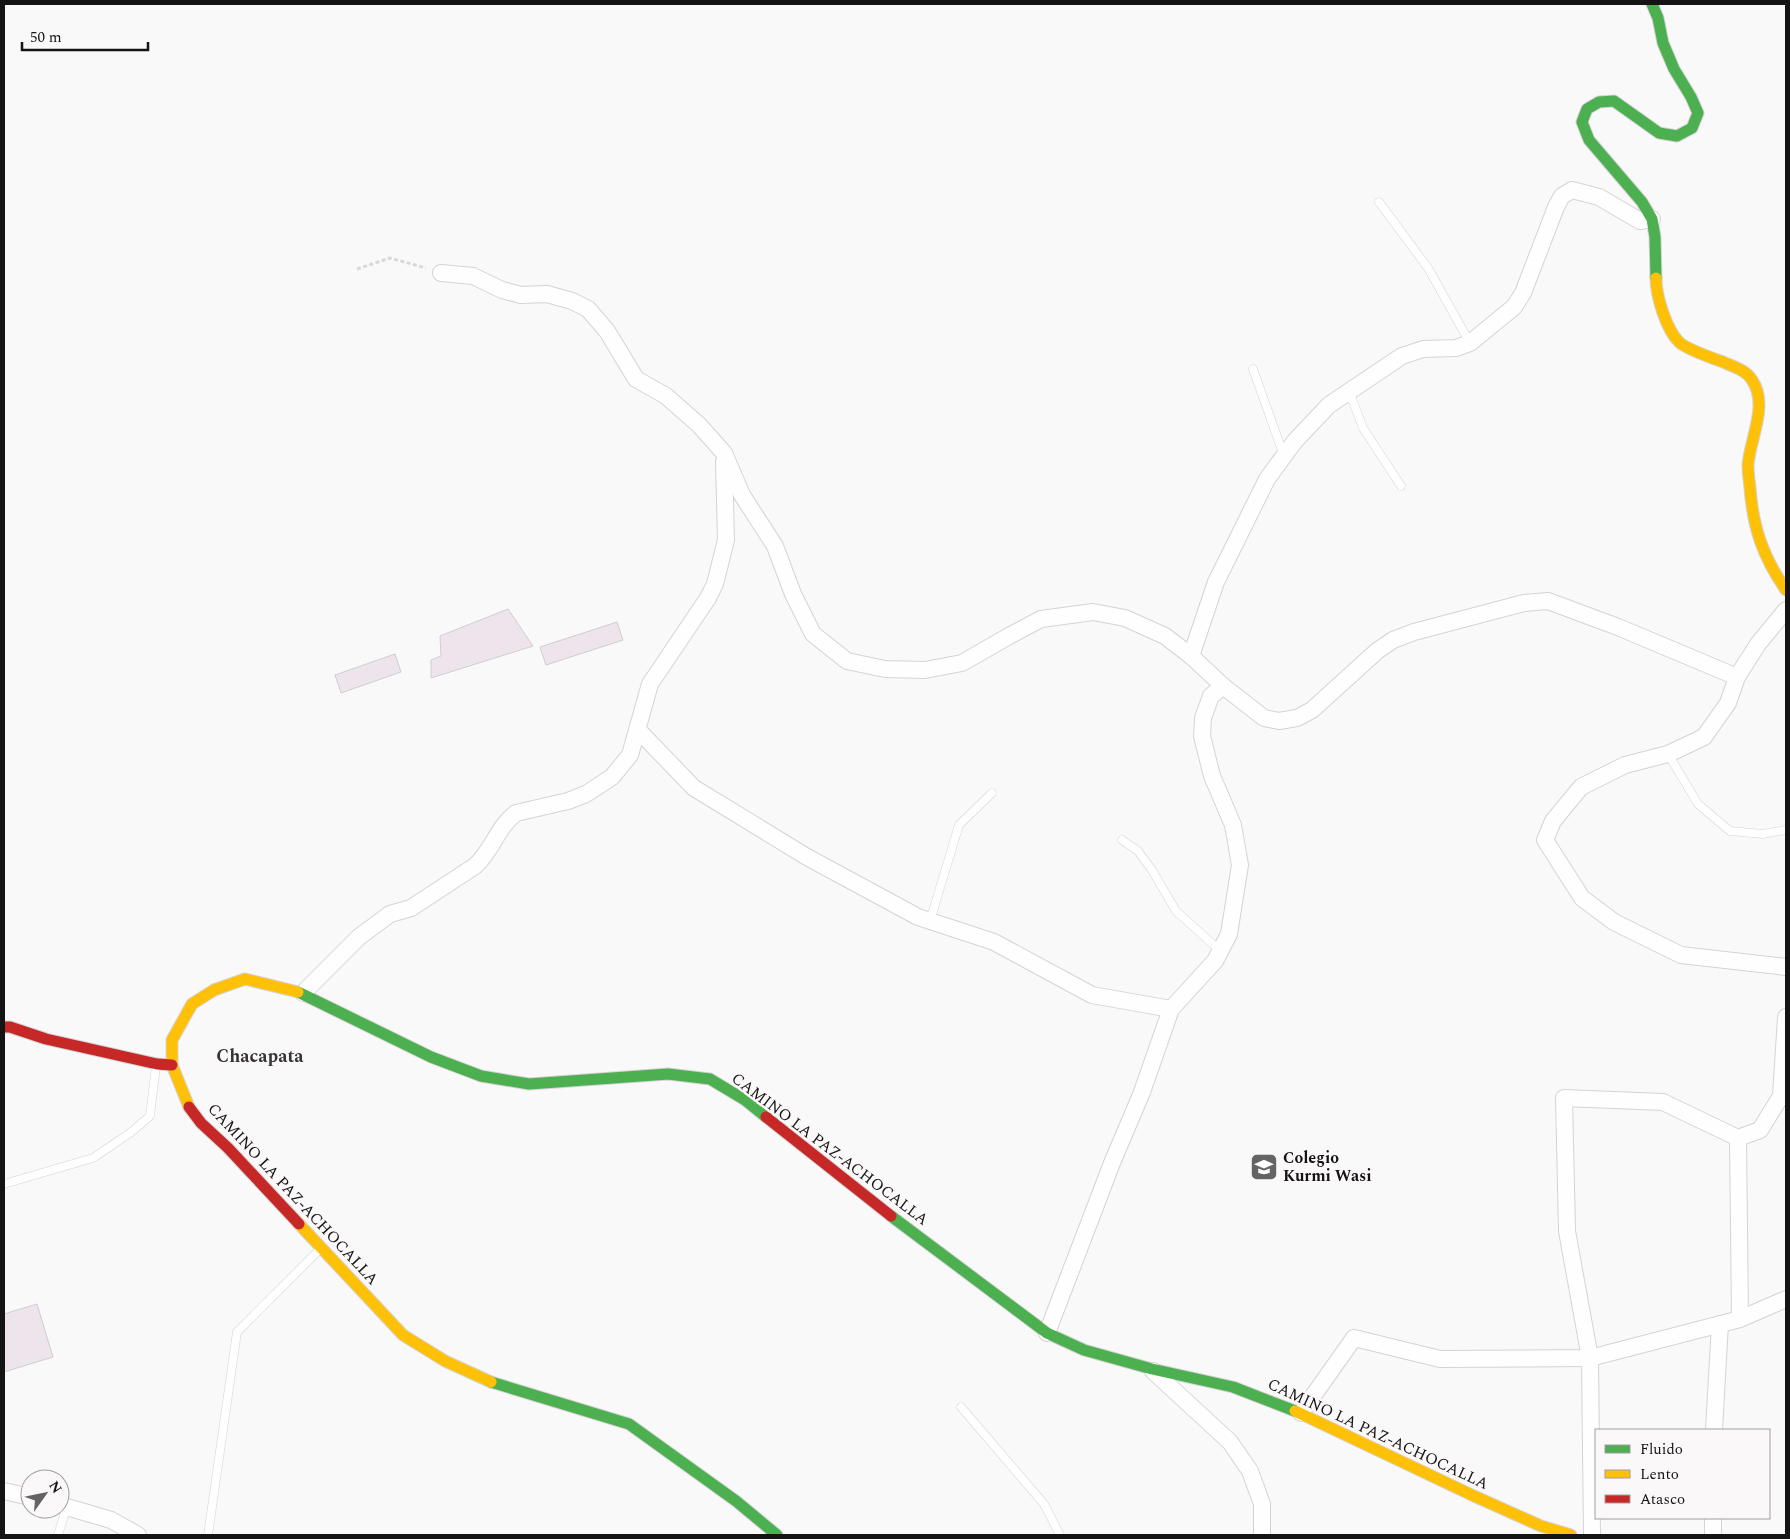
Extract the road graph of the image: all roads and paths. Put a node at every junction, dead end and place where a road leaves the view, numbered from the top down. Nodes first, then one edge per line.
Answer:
1 (1652, 4) edge
2 (1379, 202) dead end
3 (1652, 219) junction
4 (357, 269) dead end
5 (441, 273) joint
6 (1470, 343) junction
7 (1253, 369) dead end
8 (1350, 391) junction
9 (724, 453) junction
10 (1284, 456) junction
11 (1401, 486) dead end
12 (1786, 590) edge
13 (1786, 610) edge
14 (1190, 656) junction
15 (1737, 677) junction
16 (1223, 686) junction
17 (637, 729) junction
18 (1668, 754) junction
19 (992, 793) dead end
20 (1786, 830) edge
21 (1122, 840) dead end
22 (930, 921) junction
23 (1218, 955) junction
24 (1786, 967) edge
25 (303, 993) junction
26 (1171, 1009) junction
27 (1786, 1017) edge
28 (4, 1027) edge
29 (157, 1064) junction
30 (172, 1065) junction
31 (1738, 1138) junction
32 (4, 1184) edge
33 (322, 1248) junction
34 (1786, 1299) edge
35 (1740, 1318) junction
36 (1720, 1324) junction
37 (1046, 1333) junction
38 (1590, 1358) junction
39 (1152, 1369) junction
40 (961, 1407) dead end
41 (1301, 1413) junction
42 (1714, 1429) edge
43 (4, 1491) edge
44 (20, 1495) edge
45 (70, 1507) edge
46 (61, 1519) edge
47 (1713, 1519) edge
48 (58, 1535) edge
49 (138, 1535) edge
50 (208, 1535) edge
51 (777, 1535) edge
52 (1060, 1535) edge
53 (1262, 1535) edge
54 (1571, 1535) edge
55 (1592, 1535) edge
56 (1713, 1535) edge

1 - 3 main road
2 - 6 lane
3 - 6 street
3 - 12 main road
4 - 5 path
5 - 9 street
6 - 8 street
7 - 10 lane
8 - 10 street
8 - 11 lane
9 - 14 street
9 - 17 street
10 - 14 street
13 - 15 street
14 - 16 street
15 - 16 street
15 - 18 street
16 - 23 street
17 - 22 street
17 - 25 street
18 - 20 lane
18 - 24 street
19 - 22 lane
21 - 23 lane
22 - 26 street
23 - 26 street
25 - 30 main road, CAMINO LA PAZ-ACHOCALLA
25 - 37 main road, CAMINO LA PAZ-ACHOCALLA
26 - 37 street
27 - 31 street
28 - 29 main road
29 - 30 main road
29 - 32 lane
30 - 33 main road, CAMINO LA PAZ-ACHOCALLA
31 - 35 street
31 - 38 street
33 - 50 lane
33 - 51 main road, CAMINO LA PAZ-ACHOCALLA
34 - 35 street
35 - 36 street
36 - 38 street
36 - 42 street
37 - 39 main road, CAMINO LA PAZ-ACHOCALLA
38 - 41 street
38 - 55 street
39 - 41 main road, CAMINO LA PAZ-ACHOCALLA
39 - 53 street
40 - 52 lane
41 - 54 main road, CAMINO LA PAZ-ACHOCALLA
43 - 44 street
45 - 49 street
46 - 48 lane
47 - 56 street

